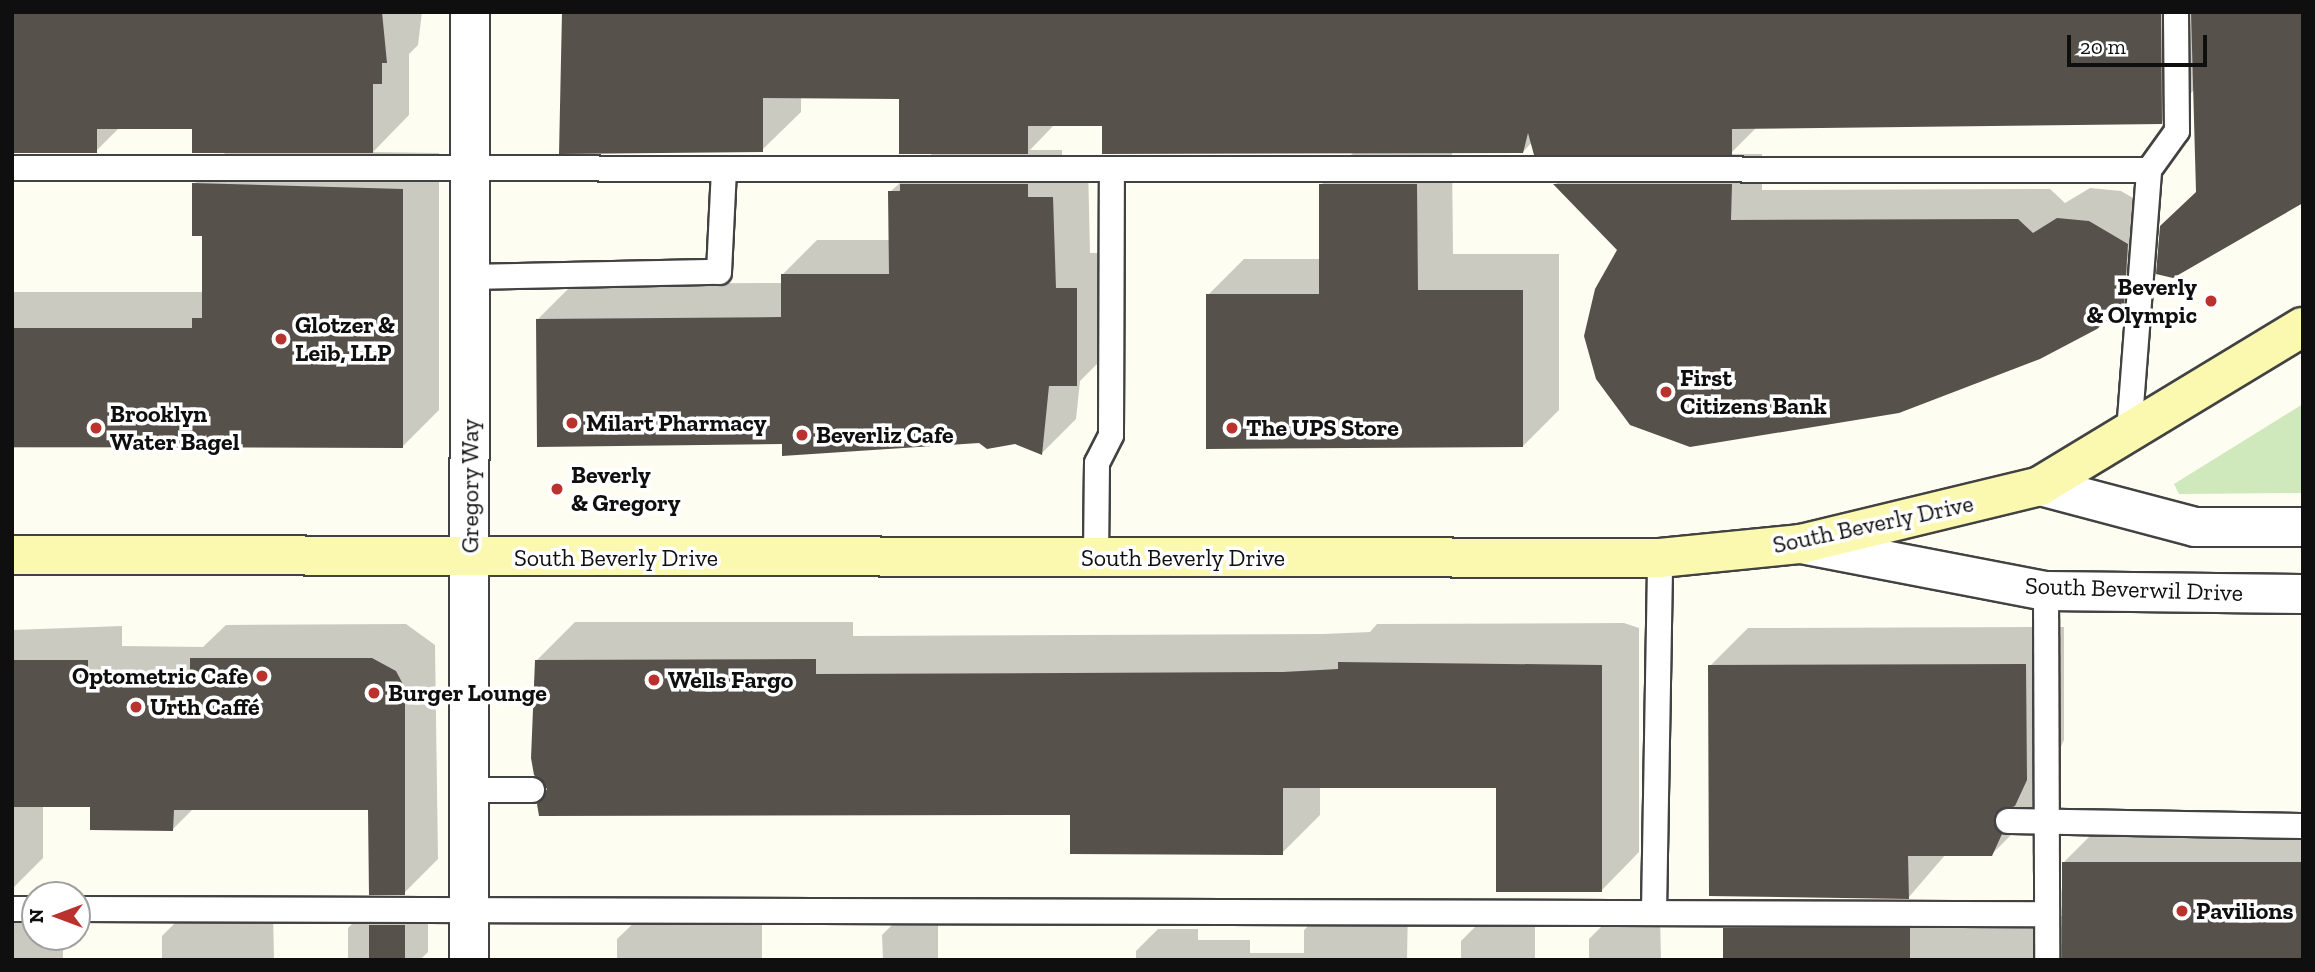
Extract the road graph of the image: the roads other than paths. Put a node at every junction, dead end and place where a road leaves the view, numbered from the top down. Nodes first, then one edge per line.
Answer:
1 (470, 12) edge
2 (2176, 12) edge
3 (12, 168) edge
4 (470, 170) junction
5 (724, 170) junction
6 (1112, 170) junction
7 (2149, 170) junction
8 (470, 277) junction
9 (2303, 327) edge
10 (2129, 432) junction
11 (2040, 485) junction
12 (2303, 527) edge
13 (1801, 544) junction
14 (12, 555) edge
15 (470, 557) junction
16 (1096, 558) junction
17 (1660, 558) junction
18 (2046, 591) junction
19 (2303, 594) edge
20 (469, 790) junction
21 (532, 790) dead end
22 (2008, 821) dead end
23 (2047, 822) junction
24 (2303, 826) edge
25 (469, 908) junction
26 (91, 909) edge
27 (1654, 912) junction
28 (2047, 914) junction
29 (469, 960) edge
30 (2047, 960) edge

1 - 4 street, Gregory Way
2 - 7 lane
3 - 4 lane
4 - 5 lane
4 - 8 street, Gregory Way
5 - 6 lane
5 - 8 lane
6 - 7 lane
6 - 16 lane
7 - 10 lane
8 - 15 street, Gregory Way
9 - 10 main road, South Beverly Drive
10 - 11 main road, South Beverly Drive
11 - 12 street
11 - 13 main road, South Beverly Drive
13 - 17 main road, South Beverly Drive
13 - 18 street, South Beverwil Drive
14 - 15 main road, South Beverly Drive
15 - 16 main road, South Beverly Drive
15 - 20 street, Gregory Way
16 - 17 main road, South Beverly Drive
17 - 27 lane
18 - 19 street, South Beverwil Drive
18 - 23 lane
20 - 21 lane
20 - 25 street, Gregory Way
22 - 23 lane
23 - 24 lane
23 - 28 lane
25 - 26 lane
25 - 27 lane
25 - 29 street, Gregory Way
27 - 28 lane
28 - 30 lane

